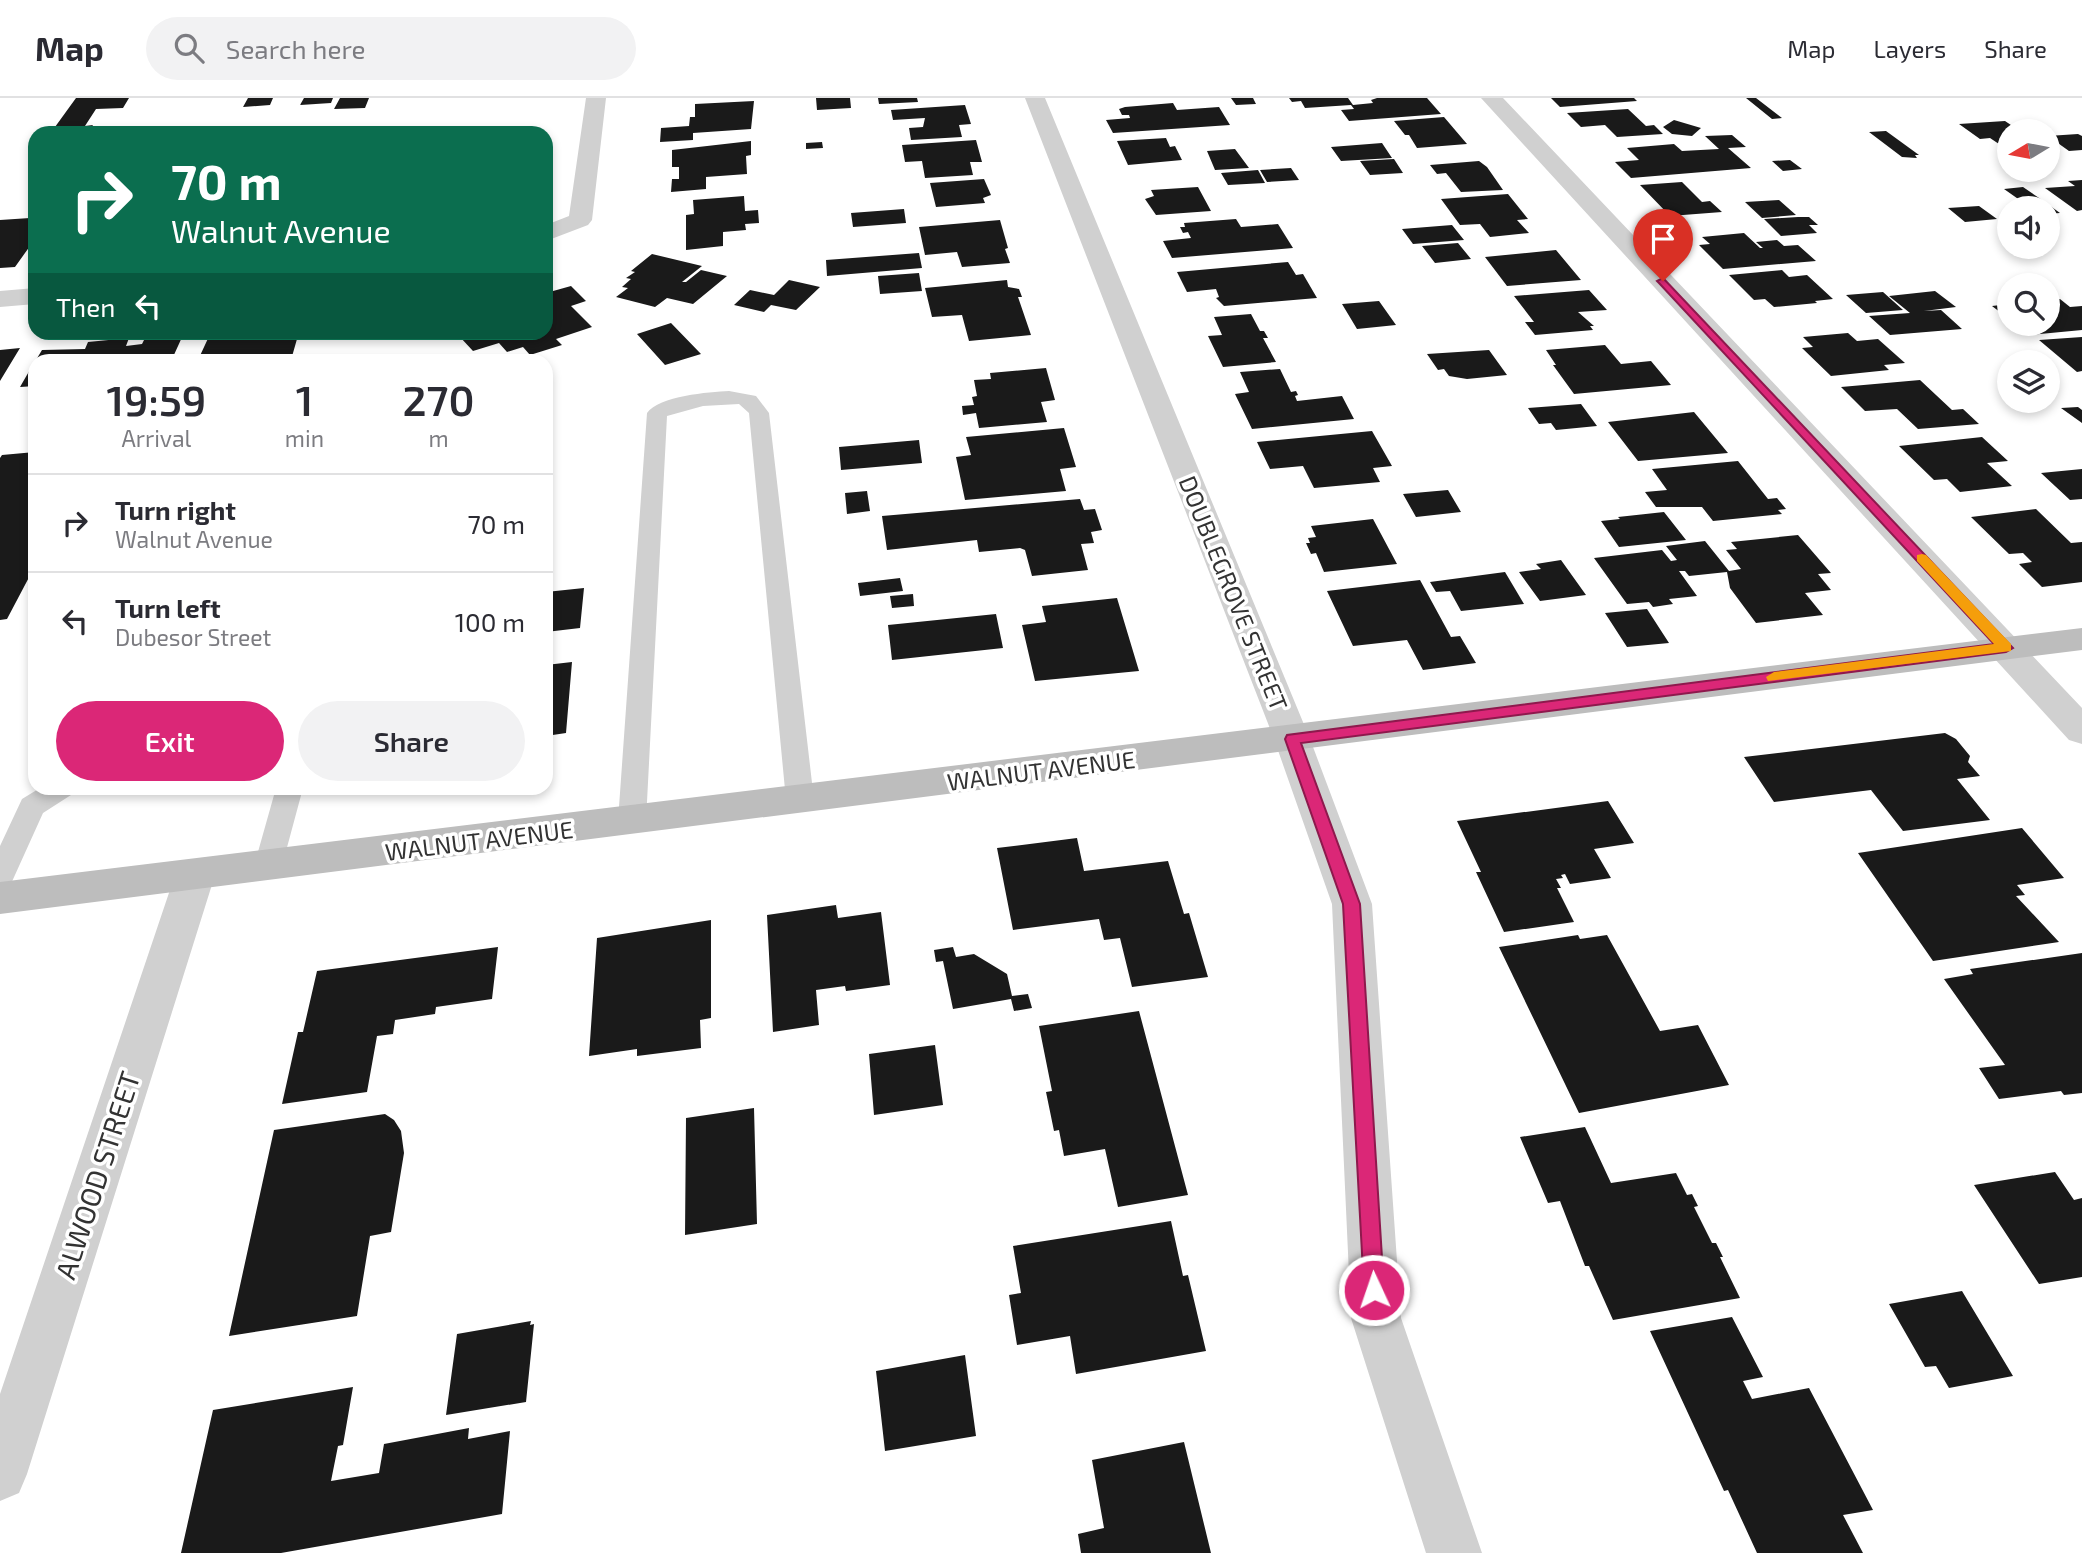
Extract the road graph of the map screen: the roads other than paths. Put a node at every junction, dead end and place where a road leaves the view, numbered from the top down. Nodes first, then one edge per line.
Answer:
1 (596, 98) edge
2 (1035, 98) edge
3 (1491, 98) edge
4 (553, 231) edge
5 (28, 297) edge
6 (0, 299) edge
7 (2082, 639) edge
8 (2006, 648) junction
9 (2082, 731) edge
10 (1292, 739) junction
11 (50, 795) edge
12 (287, 795) edge
13 (800, 800) junction
14 (632, 821) junction
15 (268, 866) junction
16 (195, 875) junction
17 (0, 878) edge
18 (0, 898) edge
19 (0, 1474) edge
20 (1454, 1553) edge

1 - 4 street
2 - 10 street, DOUBLEGROVE STREET
3 - 8 street
5 - 6 street
7 - 8 street, WALNUT AVENUE
8 - 9 street
8 - 10 street, WALNUT AVENUE
10 - 13 street, WALNUT AVENUE
10 - 20 street, DOUBLEGROVE STREET
11 - 17 lane
12 - 15 lane
13 - 14 street, WALNUT AVENUE
13 - 14 lane
14 - 15 street, WALNUT AVENUE
15 - 16 street, WALNUT AVENUE
16 - 18 street, WALNUT AVENUE
16 - 19 street, ALWOOD STREET

